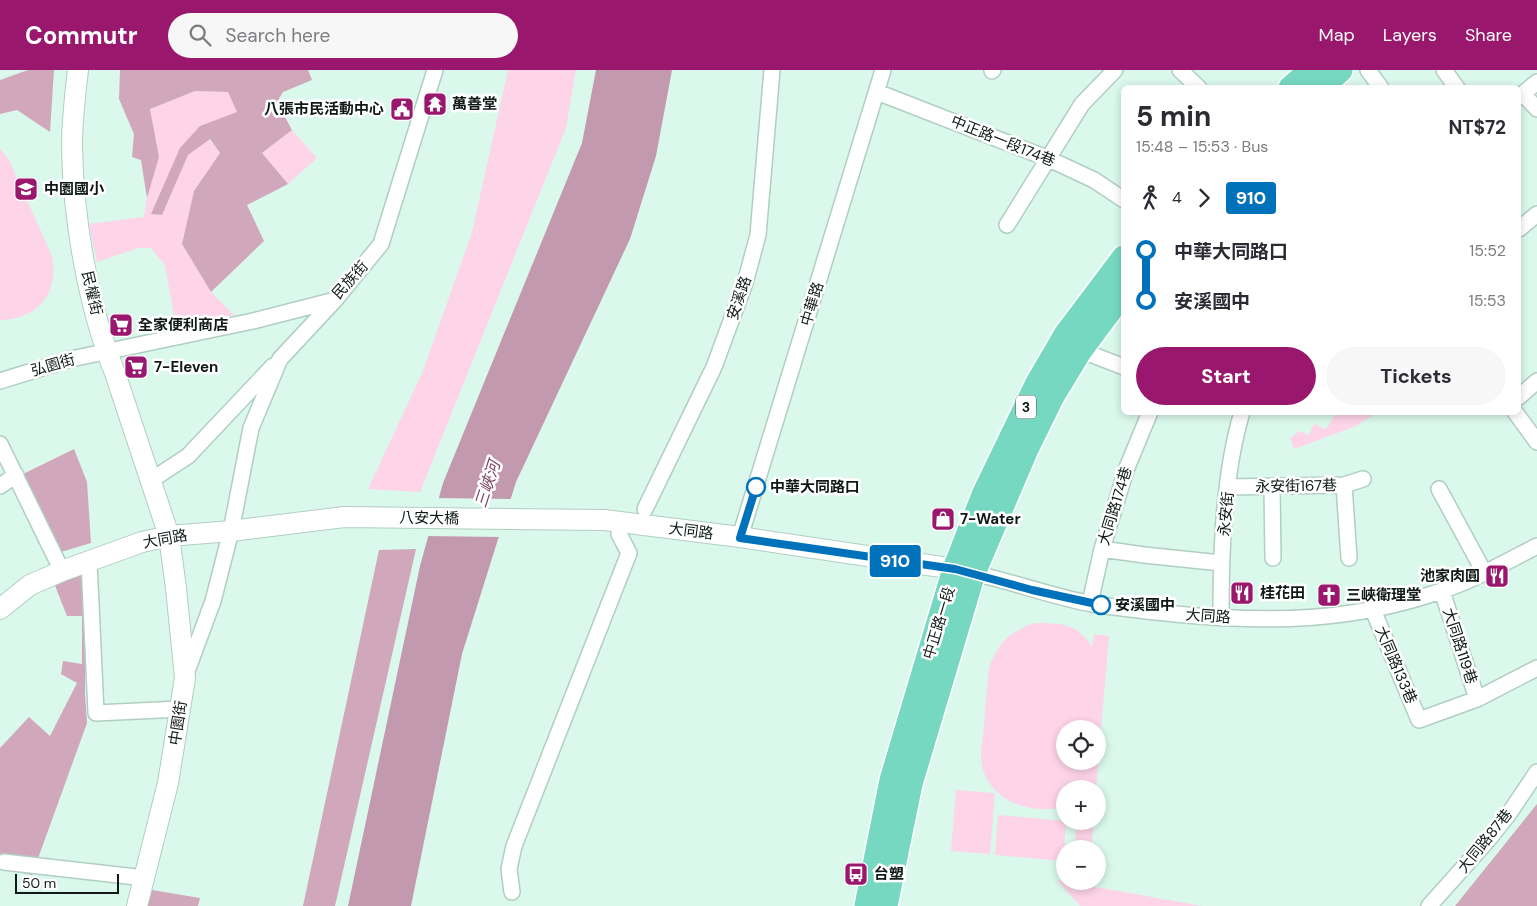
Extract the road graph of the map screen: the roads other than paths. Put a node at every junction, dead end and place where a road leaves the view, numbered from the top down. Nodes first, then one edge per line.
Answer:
1 (78, 70) edge
2 (435, 70) edge
3 (772, 70) edge
4 (883, 70) edge
5 (1114, 70) edge
6 (1180, 70) edge
7 (1312, 70) edge
8 (1340, 70) edge
9 (1368, 70) edge
10 (1444, 70) edge
11 (1537, 82) edge
12 (1196, 85) edge
13 (1294, 85) edge
14 (1322, 85) edge
15 (1379, 85) edge
16 (1455, 85) edge
17 (877, 92) junction
18 (1521, 96) edge
19 (1537, 110) edge
20 (1049, 159) junction
21 (1121, 198) edge
22 (1537, 214) edge
23 (1008, 225) dead end
24 (1521, 227) edge
25 (1121, 262) edge
26 (1121, 295) edge
27 (335, 300) junction
28 (1080, 350) junction
29 (106, 351) junction
30 (280, 359) junction
31 (1121, 366) edge
32 (0, 381) edge
33 (1537, 381) edge
34 (1521, 395) edge
35 (1149, 415) edge
36 (1241, 415) edge
37 (1518, 415) edge
38 (1537, 442) edge
39 (0, 444) edge
40 (16, 475) junction
41 (1363, 479) dead end
42 (150, 481) junction
43 (1344, 485) junction
44 (0, 486) edge
45 (1228, 487) junction
46 (1272, 487) junction
47 (1439, 489) dead end
48 (645, 509) dead end
49 (344, 517) joint
50 (604, 520) joint
51 (232, 531) junction
52 (619, 534) dead end
53 (169, 536) junction
54 (740, 538) junction
55 (1537, 546) edge
56 (1102, 549) junction
57 (1273, 558) dead end
58 (1348, 558) dead end
59 (90, 561) junction
60 (1222, 563) junction
61 (62, 571) junction
62 (964, 571) junction
63 (1484, 572) junction
64 (1442, 591) junction
65 (1090, 603) junction
66 (0, 609) edge
67 (1373, 610) junction
68 (1222, 618) junction
69 (1537, 668) edge
70 (185, 678) junction
71 (1477, 699) junction
72 (180, 709) junction
73 (1419, 720) joint
74 (1537, 772) edge
75 (4, 862) dead end
76 (145, 878) junction
77 (512, 892) dead end
78 (137, 906) edge
79 (867, 906) edge
80 (885, 906) edge
81 (1429, 906) edge

1 - 29 street, 民權街
2 - 27 street, 民族街
3 - 48 street, 安溪路
4 - 17 street, 中華路
5 - 20 street
6 - 12 street
7 - 13 main road
8 - 14 main road
9 - 15 street
10 - 16 street
11 - 18 street
17 - 20 street, 中正路一段174巷
17 - 54 street, 中華路
18 - 19 street
20 - 21 street, 中正路一段174巷
20 - 23 street
22 - 24 street
25 - 62 main road, 中正路一段 / 3
26 - 28 main road, 中正路一段 / 3
27 - 29 street, 民族街
27 - 30 street
28 - 31 street
28 - 62 main road, 中正路一段 / 3
29 - 32 street, 弘園街
29 - 42 street, 民權街
30 - 42 street
30 - 51 street
33 - 34 street
35 - 56 street, 大同路174巷
36 - 45 street, 永安街
37 - 38 street
39 - 40 street
40 - 44 street
40 - 61 street
41 - 43 street, 永安街167巷
42 - 53 street, 民權街
43 - 46 street, 永安街167巷
43 - 58 street
45 - 46 street, 永安街167巷
45 - 60 street, 永安街
46 - 57 street
47 - 63 street
49 - 50 street, 八安大橋
49 - 51 street, 大同路
50 - 54 street, 大同路
51 - 53 street, 大同路
51 - 70 street
52 - 77 street
53 - 59 street, 大同路
53 - 70 street, 中園街
54 - 62 street, 大同路
55 - 63 street, 大同路
56 - 60 street
56 - 65 street, 大同路174巷
59 - 61 street, 大同路
59 - 72 street
60 - 68 street, 永安街
61 - 66 street, 大同路
62 - 65 street, 大同路
62 - 79 main road, 中正路一段 / 3
62 - 80 main road, 中正路一段 / 3
63 - 64 street, 大同路
64 - 67 street, 大同路
64 - 71 street, 大同路119巷
65 - 68 street, 大同路
67 - 68 street, 大同路
67 - 73 street, 大同路133巷
69 - 71 street
70 - 72 street, 中園街
71 - 73 street, 大同路119巷
72 - 76 street, 中園街
74 - 81 street, 大同路87巷
75 - 76 street
76 - 78 street, 中園街

